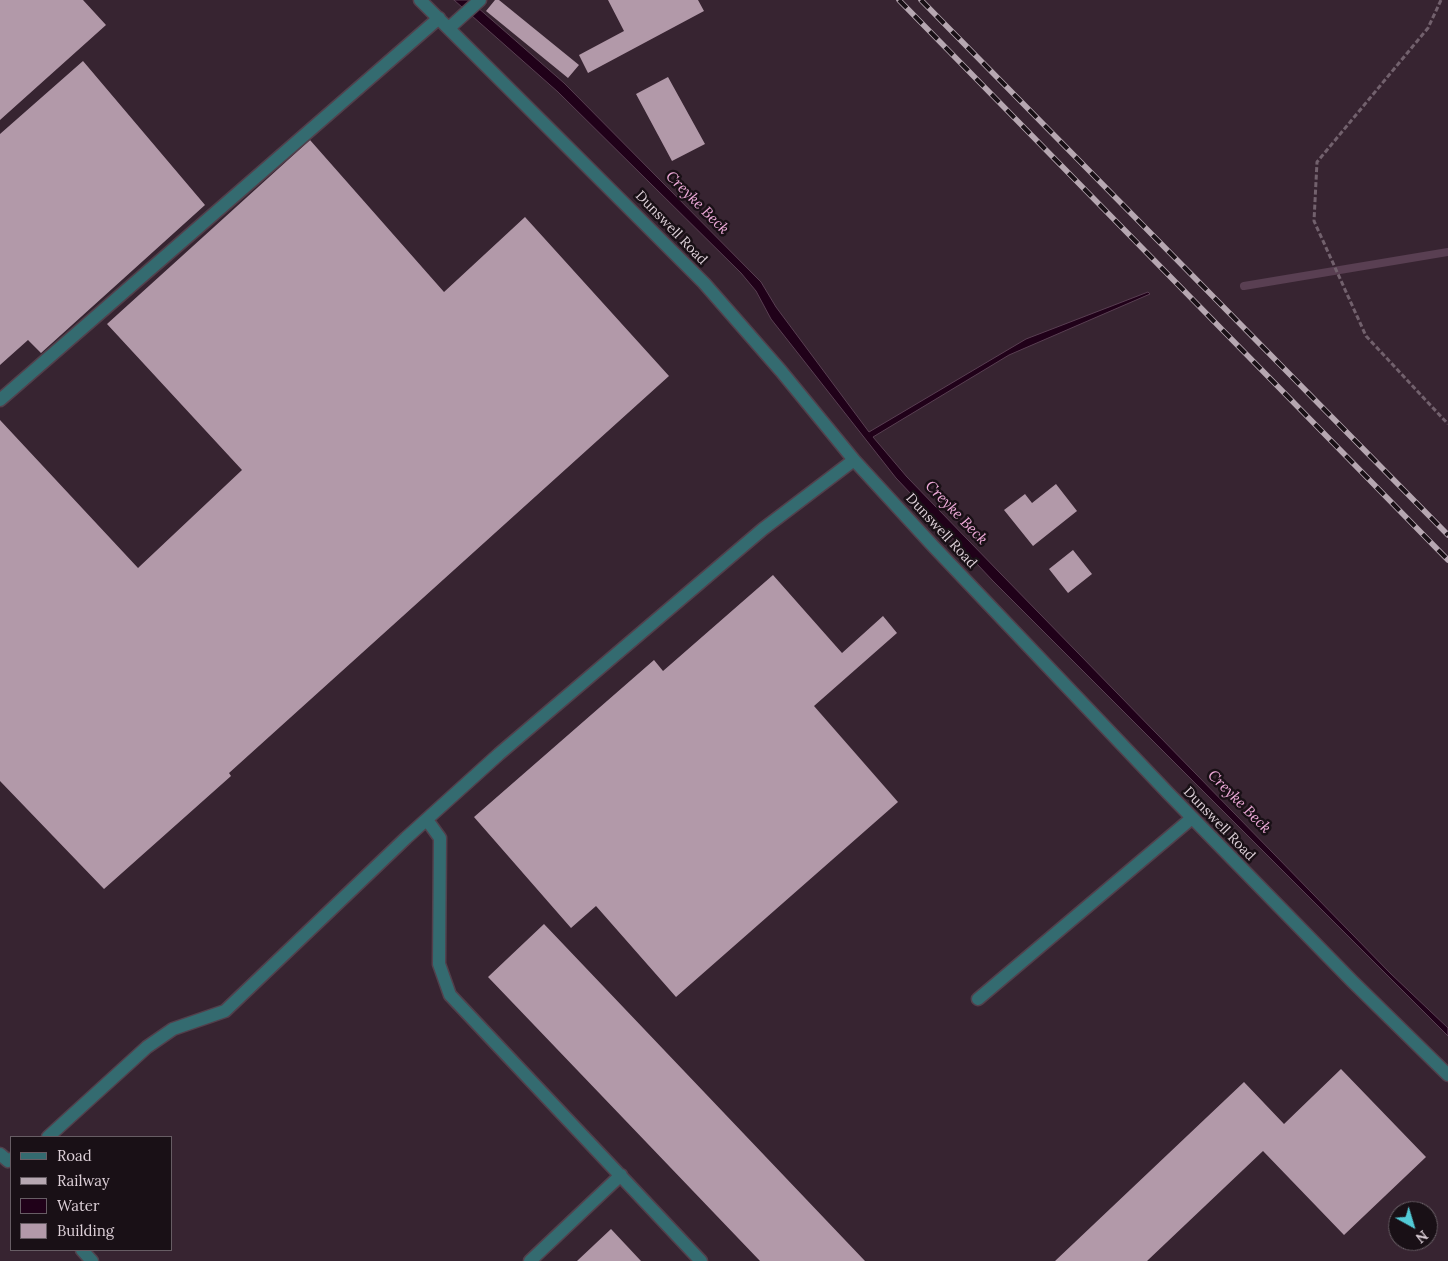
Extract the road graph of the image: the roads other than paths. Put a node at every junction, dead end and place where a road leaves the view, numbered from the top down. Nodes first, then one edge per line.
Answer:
1 (420, 0) edge
2 (480, 0) edge
3 (439, 18) junction
4 (448, 28) junction
5 (0, 400) edge
6 (854, 460) junction
7 (1192, 818) junction
8 (427, 820) junction
9 (978, 999) dead end
10 (1448, 1074) edge
11 (49, 1136) edge
12 (621, 1175) junction
13 (83, 1251) edge
14 (92, 1261) edge
15 (530, 1261) edge
16 (701, 1261) edge

1 - 3 street, Dunswell Road
2 - 4 street
3 - 4 street, Dunswell Road
3 - 5 street
4 - 6 street, Dunswell Road
6 - 7 street, Dunswell Road
6 - 8 street
7 - 9 street
7 - 10 street, Dunswell Road
8 - 11 street
8 - 12 street
12 - 15 street
12 - 16 street
13 - 14 street

